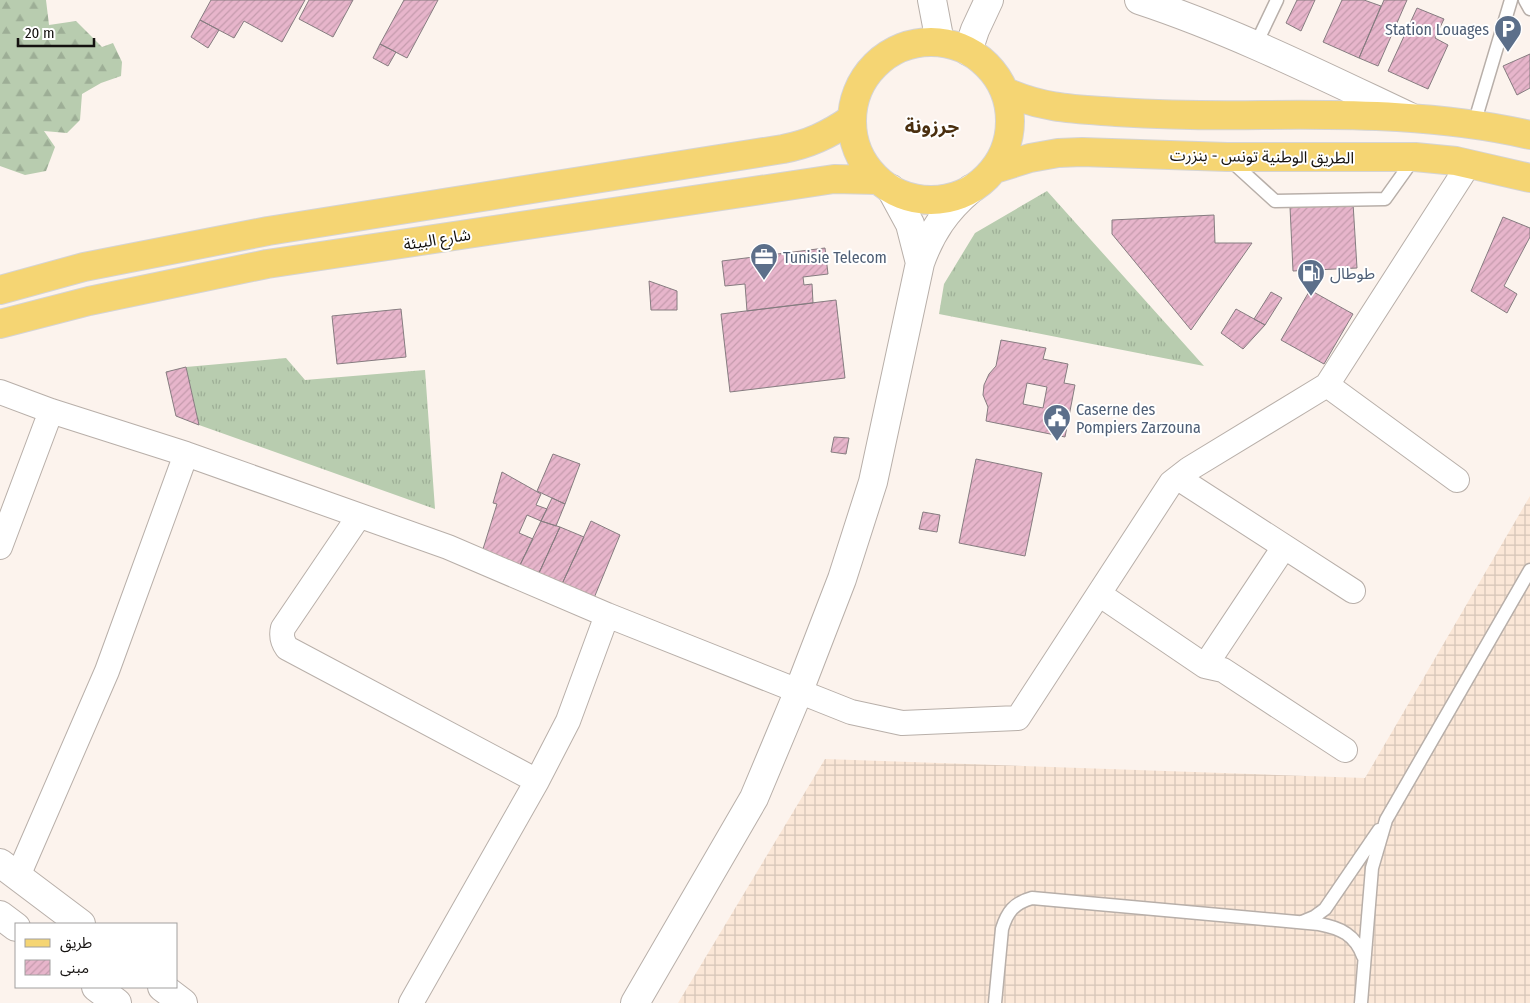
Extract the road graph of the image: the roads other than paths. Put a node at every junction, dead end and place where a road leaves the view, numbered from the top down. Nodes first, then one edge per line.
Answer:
1 (932, 0) edge
2 (989, 0) edge
3 (1139, 0) edge
4 (1277, 0) edge
5 (1511, 0) edge
6 (1525, 0) edge
7 (1530, 10) edge
8 (940, 42) junction
9 (1256, 44) junction
10 (968, 51) junction
11 (1006, 92) junction
12 (1410, 117) junction
13 (850, 120) junction
14 (1474, 124) junction
15 (1530, 135) edge
16 (1227, 157) junction
17 (1415, 157) junction
18 (1469, 164) junction
19 (995, 169) junction
20 (1530, 178) edge
21 (884, 185) junction
22 (971, 190) junction
23 (920, 262) junction
24 (0, 290) edge
25 (0, 324) edge
26 (1327, 385) junction
27 (0, 392) edge
28 (51, 411) junction
29 (186, 454) junction
30 (1178, 478) junction
31 (1457, 480) dead end
32 (359, 516) junction
33 (0, 546) edge
34 (1284, 547) junction
35 (1530, 570) edge
36 (1353, 591) dead end
37 (1099, 594) junction
38 (607, 615) junction
39 (1204, 666) junction
40 (798, 693) junction
41 (1345, 750) dead end
42 (537, 780) junction
43 (1386, 820) junction
44 (9, 869) edge
45 (0, 915) edge
46 (1299, 922) junction
47 (80, 923) edge
48 (15, 926) edge
49 (1364, 959) junction
50 (97, 988) edge
51 (163, 988) edge
52 (117, 1003) edge
53 (184, 1003) edge
54 (411, 1003) edge
55 (635, 1003) edge
56 (995, 1003) edge
57 (1360, 1003) edge

1 - 8 street
2 - 10 street
3 - 9 street
4 - 9 lane
5 - 14 lane
6 - 7 lane
8 - 10 main road, الطريق الوطنية تونس - بنزرت
8 - 13 main road, الطريق الوطنية تونس - بنزرت
9 - 12 street
10 - 11 main road, الطريق الوطنية تونس - بنزرت
11 - 12 main road
11 - 19 main road, الطريق الوطنية تونس - بنزرت
12 - 14 main road
13 - 21 main road, الطريق الوطنية تونس - بنزرت
13 - 24 main road
14 - 15 main road
16 - 17 main road, الطريق الوطنية تونس - بنزرت
16 - 17 lane
16 - 19 main road, الطريق الوطنية تونس - بنزرت
17 - 18 main road, الطريق الوطنية تونس - بنزرت
18 - 20 main road, الطريق الوطنية تونس - بنزرت
18 - 26 street
19 - 22 main road, الطريق الوطنية تونس - بنزرت
21 - 22 main road, الطريق الوطنية تونس - بنزرت
21 - 23 street
21 - 25 main road, شارع البيئة
22 - 23 street
23 - 40 street
26 - 30 street
26 - 31 street
27 - 28 street
28 - 29 street
28 - 33 street
29 - 32 street
29 - 44 street
30 - 34 street
30 - 37 street
32 - 38 street
32 - 42 street
34 - 36 street
34 - 39 street
35 - 43 lane
37 - 39 street
37 - 40 street
38 - 40 street
38 - 42 street
39 - 41 street
40 - 55 street
42 - 54 street
43 - 46 lane
43 - 49 lane
44 - 47 street
45 - 48 street
46 - 49 lane
46 - 56 lane
49 - 57 lane
50 - 52 street
51 - 53 street

